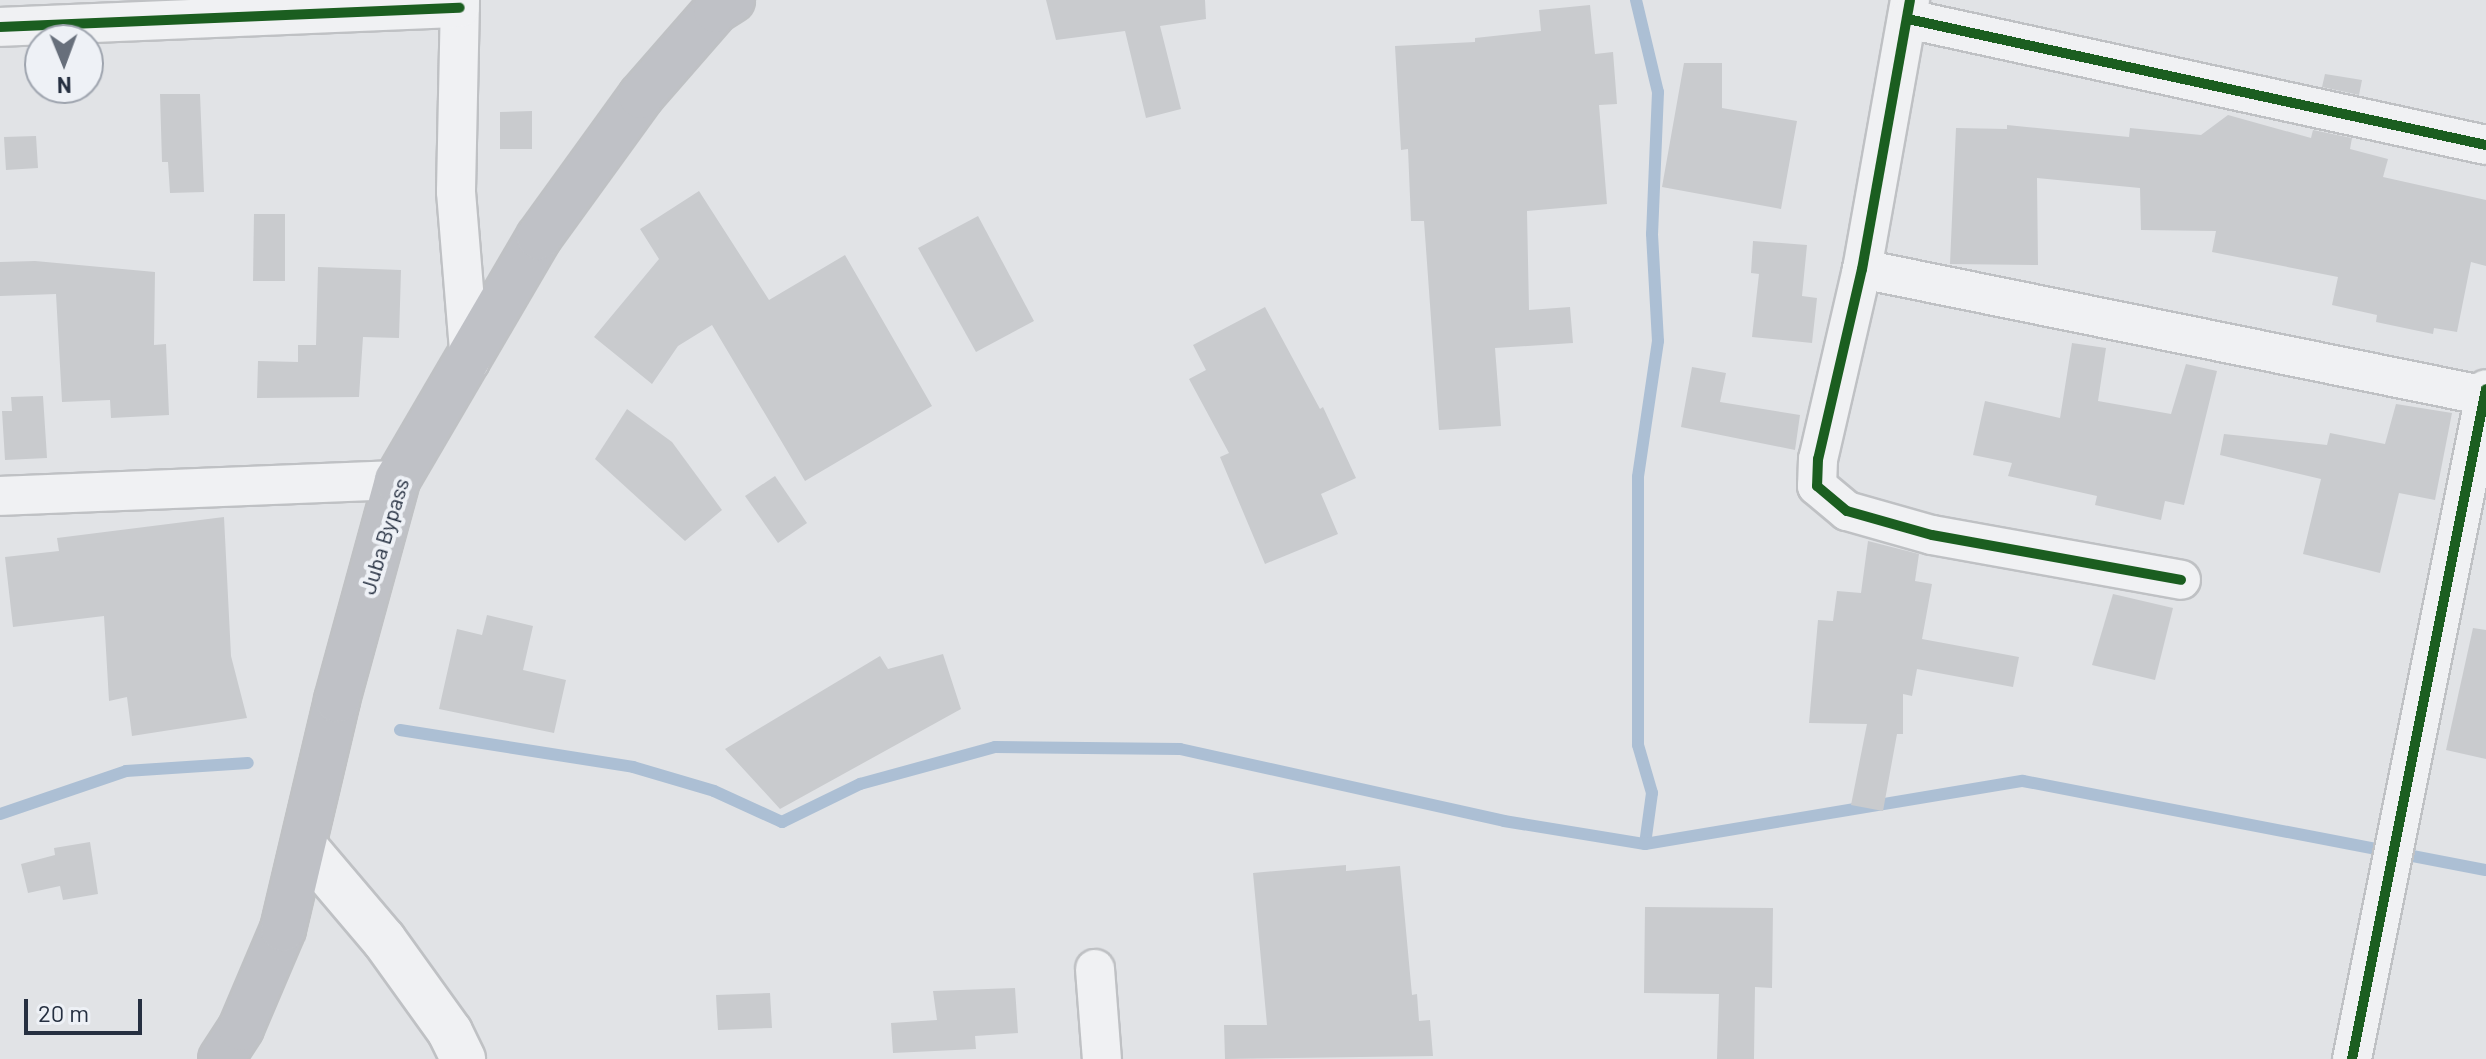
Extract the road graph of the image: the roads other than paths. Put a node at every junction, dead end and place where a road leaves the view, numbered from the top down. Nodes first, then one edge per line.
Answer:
1 (732, 0) edge
2 (460, 4) edge
3 (1909, 9) edge
4 (0, 27) edge
5 (2486, 145) edge
6 (1862, 269) junction
7 (470, 361) junction
8 (2486, 393) edge
9 (397, 480) junction
10 (0, 496) edge
11 (2181, 580) dead end
12 (305, 847) junction
13 (1095, 969) dead end
14 (221, 1059) edge
15 (463, 1059) edge
16 (1102, 1059) edge
17 (2352, 1059) edge

1 - 7 main road, Juba Bypass
2 - 4 street
2 - 7 street
3 - 5 street
3 - 6 street
6 - 8 street
6 - 11 street
7 - 9 main road, Juba Bypass
8 - 17 street
9 - 10 street
9 - 12 main road, Juba Bypass
12 - 14 main road, Juba Bypass
12 - 15 street
13 - 16 street

